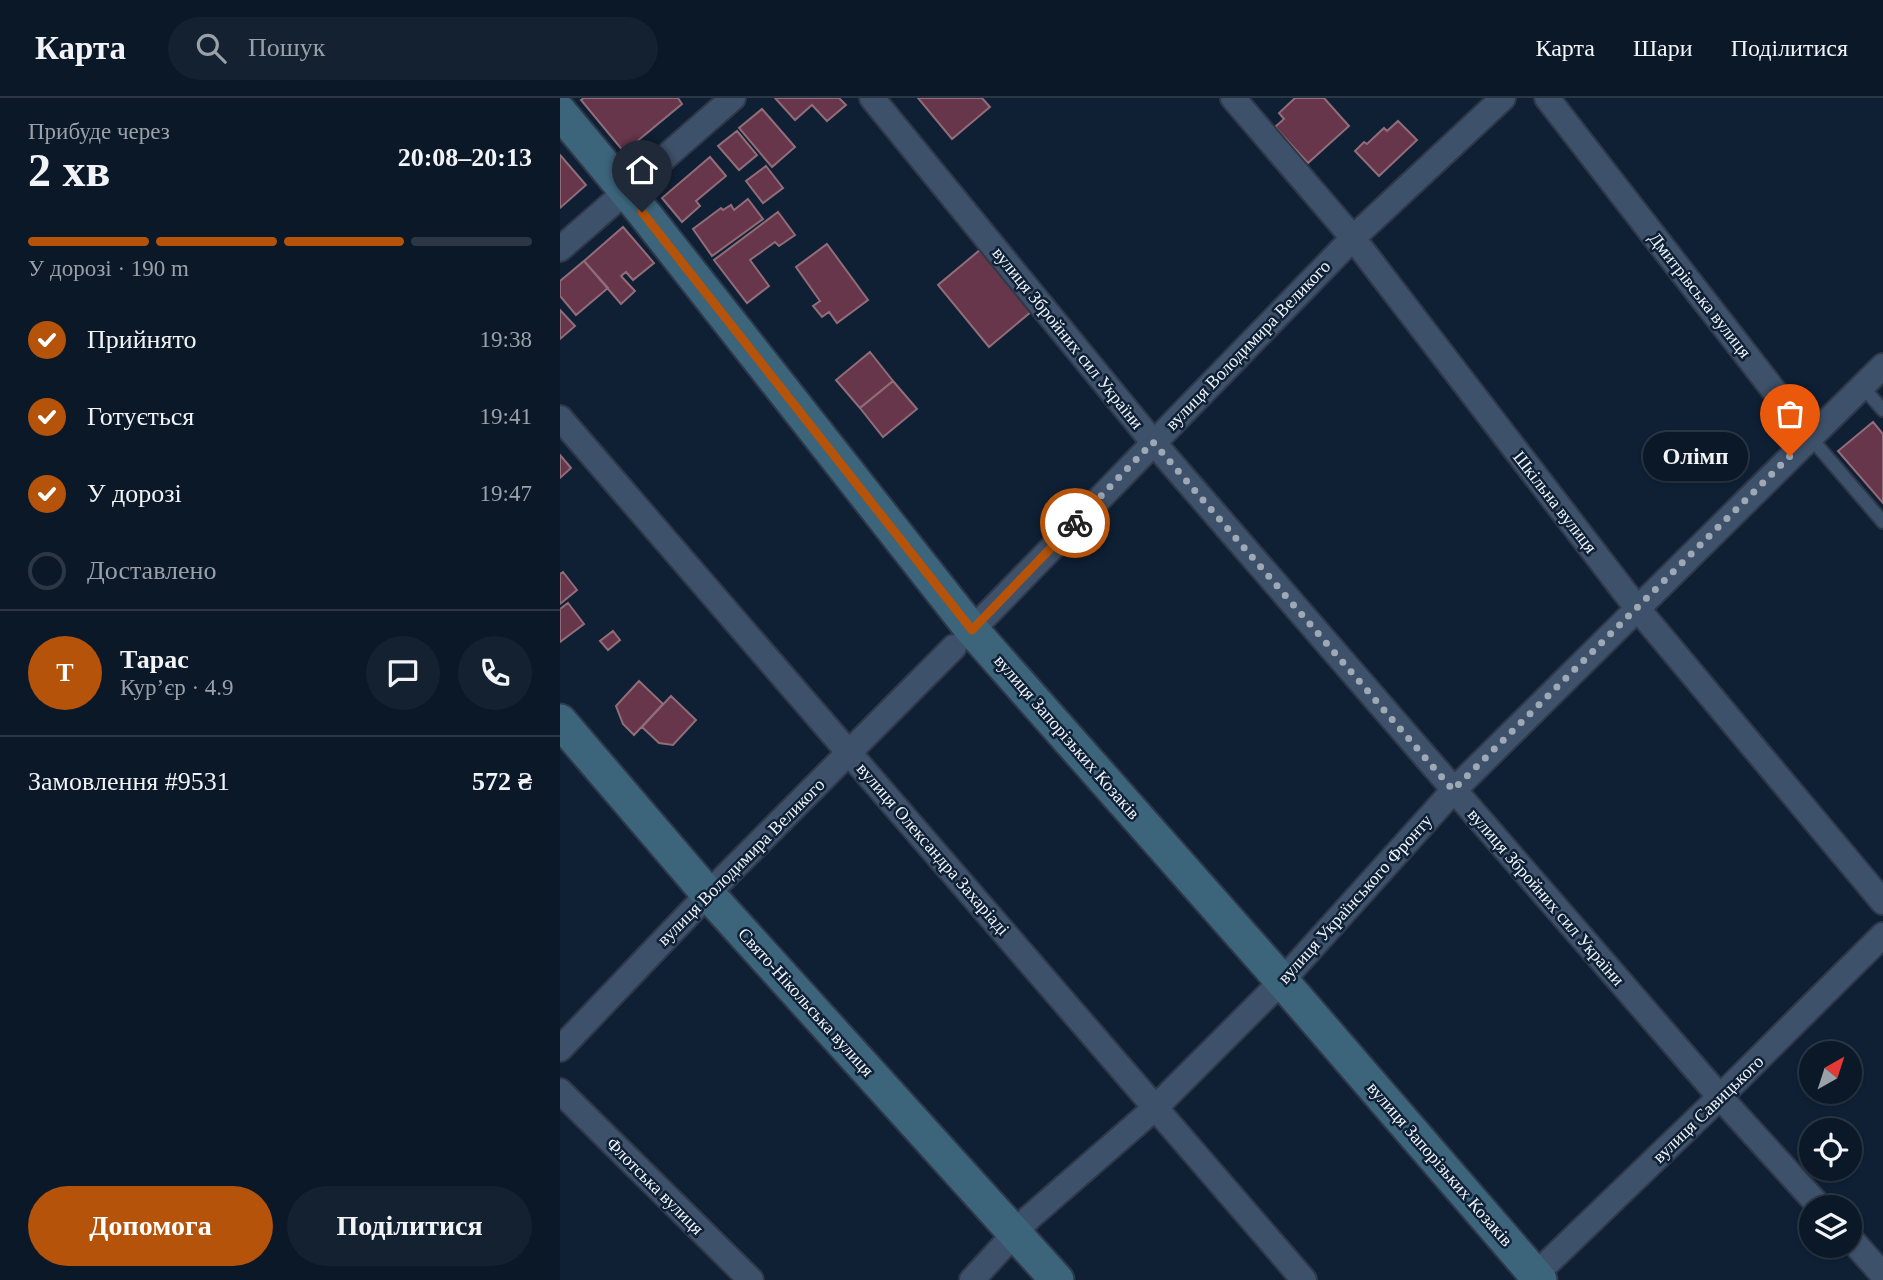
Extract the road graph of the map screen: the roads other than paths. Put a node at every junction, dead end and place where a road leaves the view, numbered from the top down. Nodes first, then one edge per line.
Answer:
1 (733, 98) edge
2 (872, 98) edge
3 (1233, 98) edge
4 (1503, 98) edge
5 (1547, 98) edge
6 (560, 112) edge
7 (626, 192) junction
8 (1353, 238) junction
9 (560, 249) edge
10 (1883, 366) edge
11 (1862, 387) junction
12 (1883, 410) edge
13 (560, 418) edge
14 (1810, 437) junction
15 (1153, 442) junction
16 (1883, 522) edge
17 (1637, 608) junction
18 (963, 639) junction
19 (560, 721) edge
20 (850, 752) junction
21 (1453, 790) junction
22 (708, 894) junction
23 (1883, 902) edge
24 (1883, 935) edge
25 (1282, 981) junction
26 (560, 1049) edge
27 (560, 1091) edge
28 (1720, 1097) junction
29 (1155, 1108) junction
30 (1809, 1195) edge
31 (1014, 1234) junction
32 (1862, 1251) edge
33 (1883, 1275) edge
34 (1536, 1278) edge
35 (751, 1280) edge
36 (972, 1280) edge
37 (1057, 1280) edge
38 (1304, 1280) edge

1 - 7 street
2 - 15 street, вулиця Збройних сил України
3 - 8 street, Шкільна вулиця
4 - 8 street, вулиця Володимира Великого
5 - 14 street, Дмитрівська вулиця
6 - 7 main road, вулиця Запорізьких Козаків
7 - 9 street
7 - 18 main road, вулиця Запорізьких Козаків
8 - 15 street, вулиця Володимира Великого
8 - 17 street, Шкільна вулиця
10 - 11 street, вулиця Українського Фронту
11 - 12 lane
11 - 14 street, вулиця Українського Фронту
13 - 20 street, вулиця Олександра Захаріаді
14 - 16 lane, Дмитрівська вулиця
14 - 17 street, вулиця Українського Фронту
15 - 18 street, вулиця Володимира Великого
15 - 21 street, вулиця Збройних сил України
17 - 21 street, вулиця Українського Фронту
17 - 23 street, Шкільна вулиця
18 - 20 street, вулиця Володимира Великого
18 - 25 main road, вулиця Запорізьких Козаків
19 - 22 main road, Свято-Нікольська вулиця
20 - 22 street, вулиця Володимира Великого
20 - 29 street, вулиця Олександра Захаріаді
21 - 25 street, вулиця Українського Фронту
21 - 28 street, вулиця Збройних сил України
22 - 26 street, вулиця Володимира Великого
22 - 31 main road, Свято-Нікольська вулиця
24 - 28 street, вулиця Савицького
25 - 29 street, вулиця Українського Фронту
25 - 34 main road, вулиця Запорізьких Козаків
27 - 35 street, Флотська вулиця
28 - 30 street, вулиця Збройних сил України
28 - 34 street, вулиця Савицького
29 - 31 street, вулиця Українського Фронту
29 - 38 street, вулиця Олександра Захаріаді
31 - 36 street, вулиця Українського Фронту
31 - 37 main road, Свято-Нікольська вулиця
32 - 33 street

